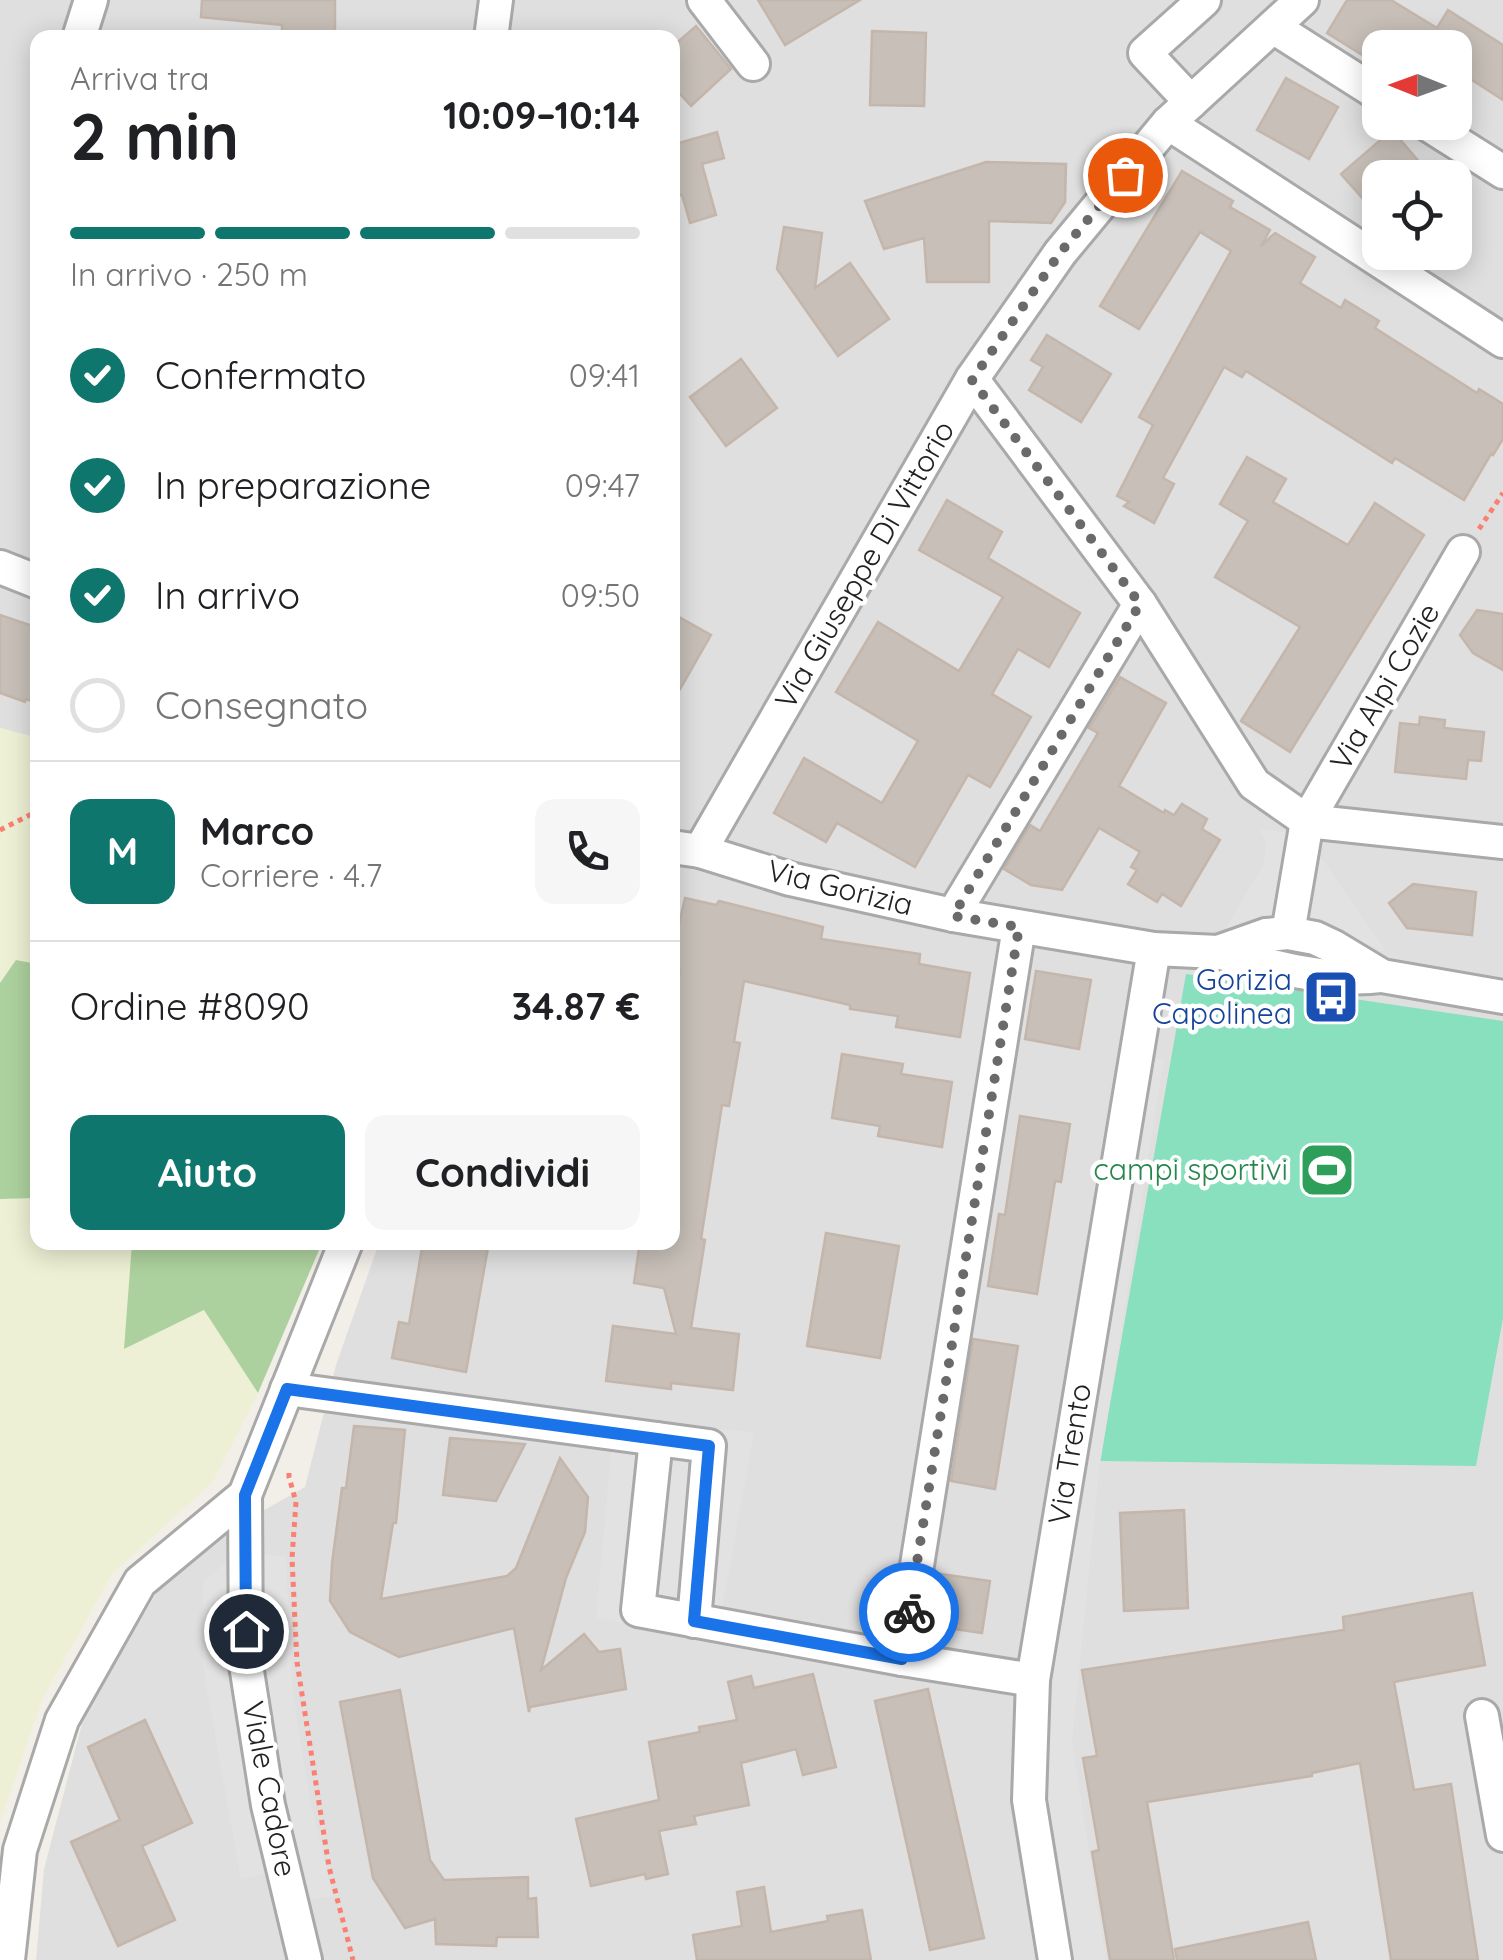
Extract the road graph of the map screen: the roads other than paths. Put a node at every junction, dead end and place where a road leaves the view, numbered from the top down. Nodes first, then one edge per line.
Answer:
1 (91, 0) edge
2 (496, 0) edge
3 (704, 0) edge
4 (1204, 0) edge
5 (1302, 0) edge
6 (1272, 27) junction
7 (82, 30) edge
8 (492, 30) edge
9 (753, 64) dead end
10 (1362, 84) edge
11 (1179, 113) junction
12 (1452, 140) edge
13 (1503, 172) edge
14 (1503, 341) edge
15 (972, 380) junction
16 (1463, 552) road end
17 (0, 567) edge
18 (30, 571) edge
19 (1140, 604) junction
20 (1307, 821) junction
21 (1503, 842) edge
22 (686, 849) edge
23 (953, 916) junction
24 (1019, 927) junction
25 (1288, 933) junction
26 (1154, 949) junction
27 (1218, 952) junction
28 (1382, 976) junction
29 (1503, 996) edge
30 (343, 1250) edge
31 (287, 1389) junction
32 (656, 1439) junction
33 (245, 1495) junction
34 (694, 1621) junction
35 (902, 1659) junction
36 (1033, 1680) junction
37 (1482, 1716) dead end
38 (1503, 1835) edge
39 (8, 1960) edge
40 (305, 1960) edge
41 (1055, 1960) edge

1 - 7 street
2 - 8 street
3 - 9 street
4 - 11 street
5 - 6 street, Via Giuseppe Di Vittorio
6 - 10 street
6 - 11 street, Via Giuseppe Di Vittorio
11 - 14 street
11 - 15 street, Via Giuseppe Di Vittorio
12 - 13 street
15 - 19 street
15 - 22 street, Via Giuseppe Di Vittorio
16 - 20 street, Via Alpi Cozie
17 - 18 street
19 - 20 street
19 - 23 street
20 - 21 street
20 - 25 street
22 - 23 street, Via Gorizia
23 - 24 street, Via Gorizia
24 - 26 street, Via Gorizia
24 - 35 street
25 - 27 street, Via Gorizia
25 - 28 street, Via Gorizia
26 - 27 street, Via Gorizia
26 - 36 street, Via Trento
27 - 28 street
28 - 29 street, Via Gorizia
30 - 31 street
31 - 32 street
31 - 33 street
32 - 34 street
32 - 34 street
33 - 39 street
33 - 40 street, Viale Cadore
34 - 35 street
35 - 36 street
36 - 41 street, Via Trento
37 - 38 street

